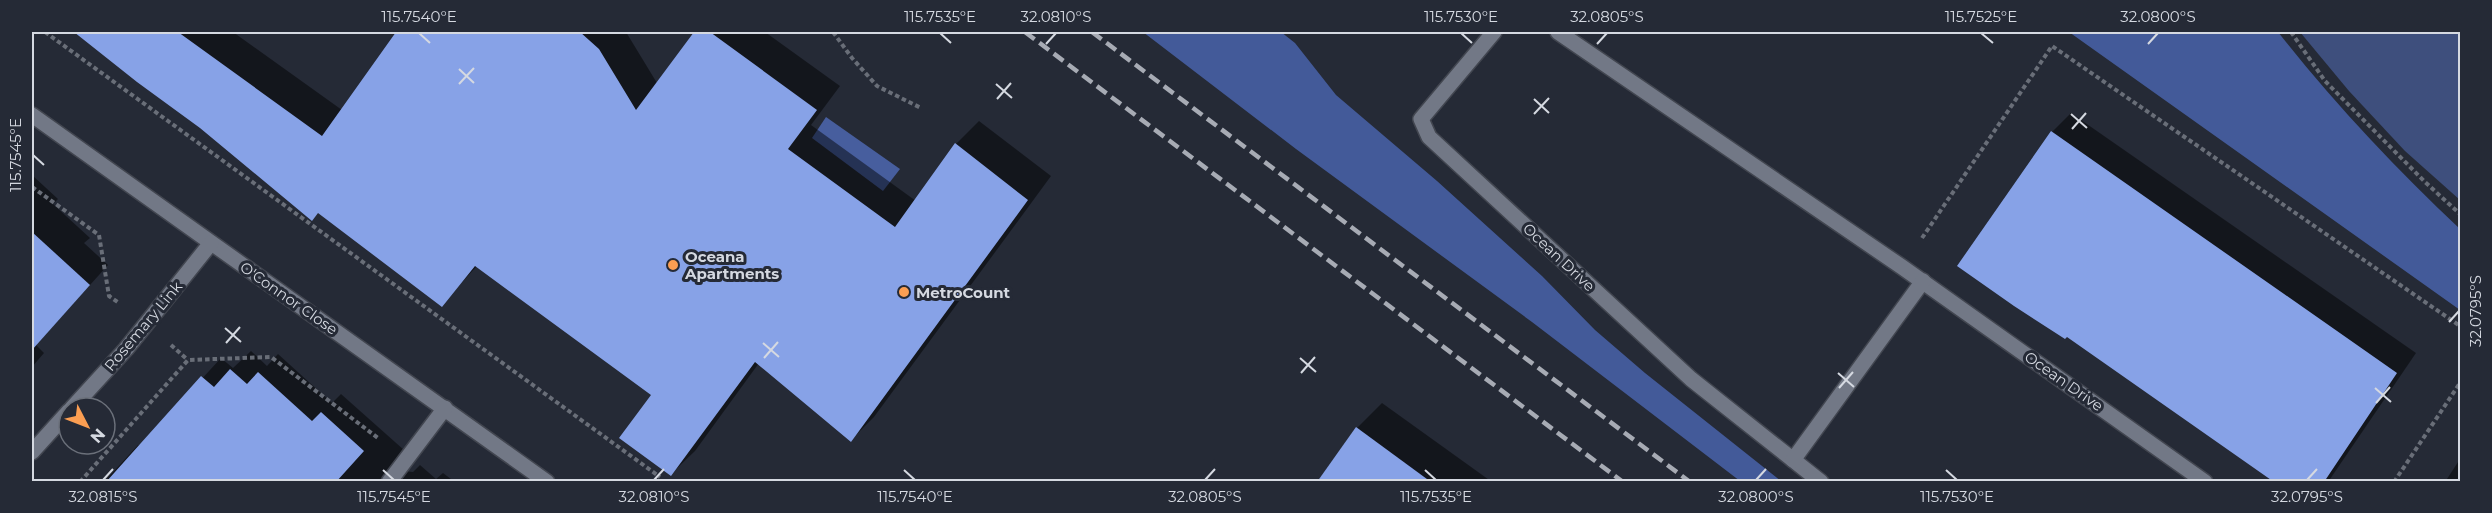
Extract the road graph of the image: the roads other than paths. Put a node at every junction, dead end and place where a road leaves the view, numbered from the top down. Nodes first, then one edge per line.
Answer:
1 (1494, 32) edge
2 (1558, 32) edge
3 (32, 115) edge
4 (211, 243) junction
5 (1923, 281) junction
6 (83, 396) edge
7 (445, 408) junction
8 (57, 424) edge
9 (32, 452) edge
10 (1793, 460) junction
11 (389, 482) edge
12 (547, 482) edge
13 (1821, 482) edge
14 (2205, 482) edge

1 - 10 street, Ocean Drive
2 - 5 street, Ocean Drive
3 - 4 street, O'Connor Close
4 - 6 street, Rosemary Link
4 - 7 street, O'Connor Close
5 - 10 street
5 - 14 street, Ocean Drive
7 - 11 street
7 - 12 street, O'Connor Close
8 - 9 street, Rosemary Link
10 - 13 street, Ocean Drive

